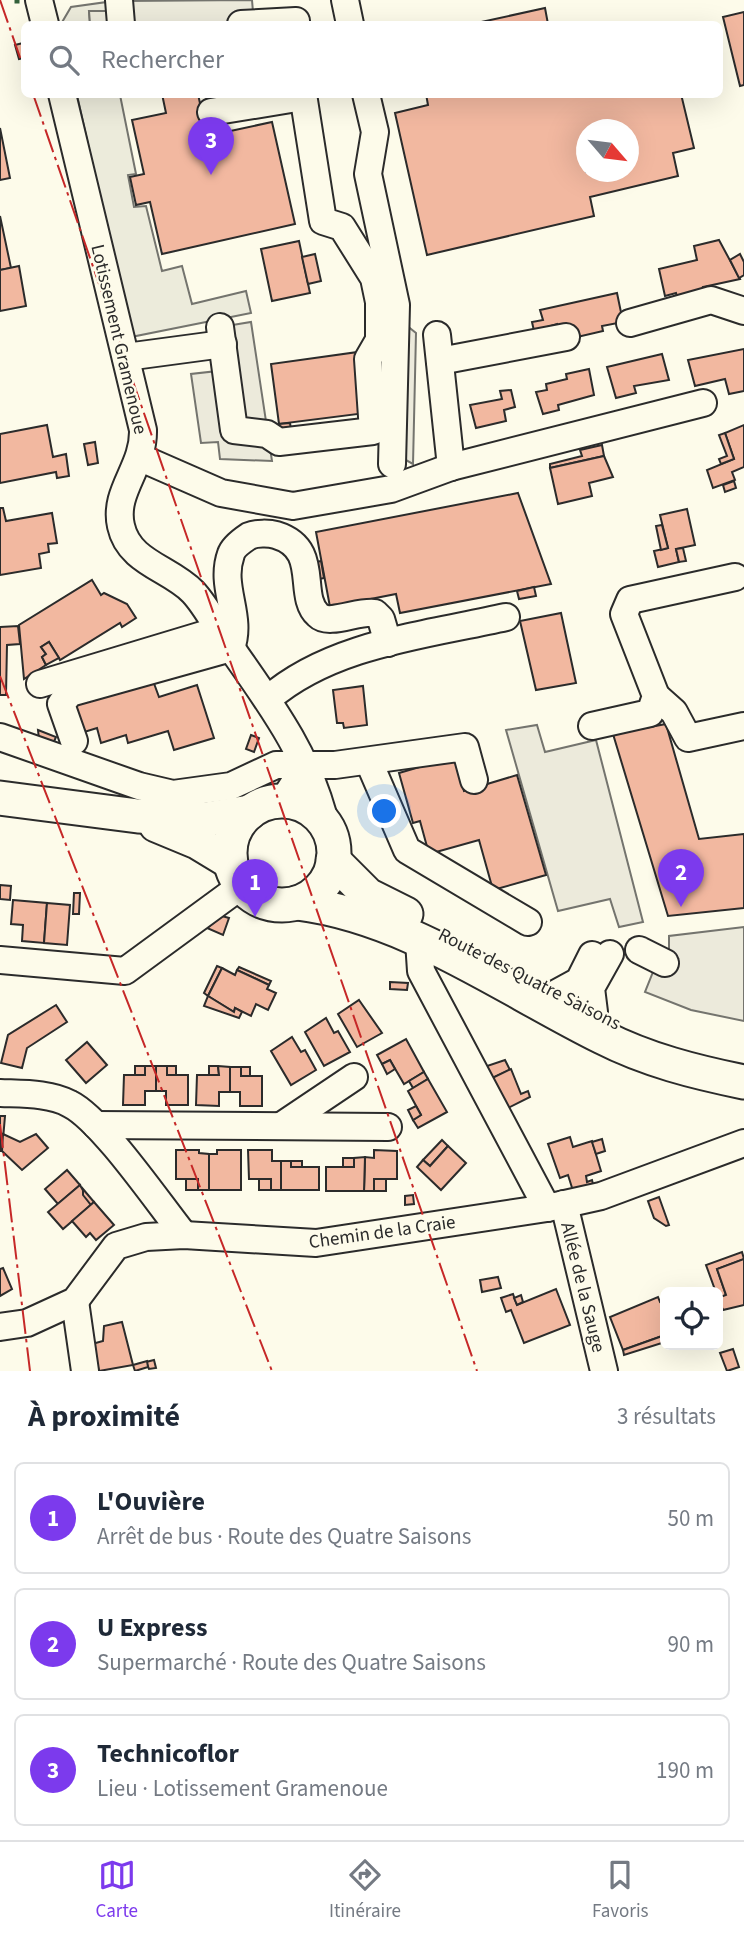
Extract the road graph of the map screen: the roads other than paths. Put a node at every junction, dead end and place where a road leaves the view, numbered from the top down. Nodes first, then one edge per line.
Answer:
1 (39, 0) edge
2 (119, 0) edge
3 (345, 0) edge
4 (296, 15) edge
5 (44, 21) edge
6 (121, 21) edge
7 (259, 21) edge
8 (349, 21) edge
9 (63, 98) edge
10 (292, 98) edge
11 (303, 98) edge
12 (367, 98) edge
13 (211, 113) dead end
14 (387, 310) junction
15 (744, 311) edge
16 (630, 323) dead end
17 (438, 335) dead end
18 (566, 337) dead end
19 (126, 358) junction
20 (440, 361) junction
21 (703, 403) dead end
22 (141, 458) junction
23 (392, 464) dead end
24 (451, 467) junction
25 (735, 577) dead end
26 (506, 617) dead end
27 (225, 639) junction
28 (388, 643) junction
29 (40, 684) dead end
30 (656, 696) junction
31 (268, 699) junction
32 (592, 726) dead end
33 (744, 726) edge
34 (74, 741) dead end
35 (4, 743) edge
36 (369, 762) junction
37 (305, 766) junction
38 (474, 780) dead end
39 (0, 798) edge
40 (283, 802) junction
41 (250, 812) junction
42 (138, 816) junction
43 (326, 827) junction
44 (333, 860) junction
45 (236, 874) junction
46 (297, 903) junction
47 (528, 922) dead end
48 (425, 944) junction
49 (639, 950) dead end
50 (0, 960) edge
51 (665, 963) dead end
52 (557, 993) junction
53 (590, 1020) junction
54 (744, 1063) edge
55 (354, 1077) dead end
56 (744, 1082) edge
57 (0, 1093) edge
58 (96, 1125) junction
59 (281, 1126) junction
60 (388, 1127) dead end
61 (744, 1143) edge
62 (555, 1206) junction
63 (184, 1235) junction
64 (75, 1301) junction
65 (0, 1327) edge
66 (85, 1371) edge
67 (604, 1371) edge

1 - 5 street
2 - 6 street
3 - 8 street
4 - 7 street
9 - 19 street, Lotissement Gramenoue
10 - 13 street
11 - 14 street
12 - 14 street
14 - 19 street
14 - 23 street
15 - 16 street
17 - 20 street
18 - 20 street
19 - 22 street, Lotissement Gramenoue
20 - 24 street
21 - 24 street
22 - 24 street
22 - 27 street, Lotissement Gramenoue
25 - 30 street
26 - 28 street
27 - 28 street
27 - 29 street
27 - 31 street, Lotissement Gramenoue
27 - 34 street
28 - 31 street
30 - 32 street
30 - 33 street
31 - 37 street, Lotissement Gramenoue
35 - 37 street
36 - 37 street
36 - 38 street
36 - 47 street
37 - 40 street
37 - 43 street, Lotissement Gramenoue
39 - 42 main road
40 - 41 main road
40 - 43 main road
41 - 42 main road
41 - 45 main road
42 - 45 main road
43 - 44 main road
44 - 46 main road
44 - 52 main road, Route des Quatre Saisons
45 - 46 main road
45 - 50 street
46 - 48 main road, Route des Quatre Saisons
48 - 53 main road, Route des Quatre Saisons
48 - 62 street, Allée de la Sauge
49 - 51 street
52 - 53 main road, Route des Quatre Saisons
52 - 53 street
53 - 54 main road, Route des Quatre Saisons
53 - 56 main road, Route des Quatre Saisons
55 - 59 street
57 - 58 street
58 - 59 street
58 - 63 street
59 - 60 street
61 - 62 street, Chemin de la Craie
62 - 63 street, Chemin de la Craie
62 - 67 street, Allée de la Sauge
63 - 64 street, Chemin de la Craie
64 - 65 street, Chemin de la Craie
64 - 66 street

